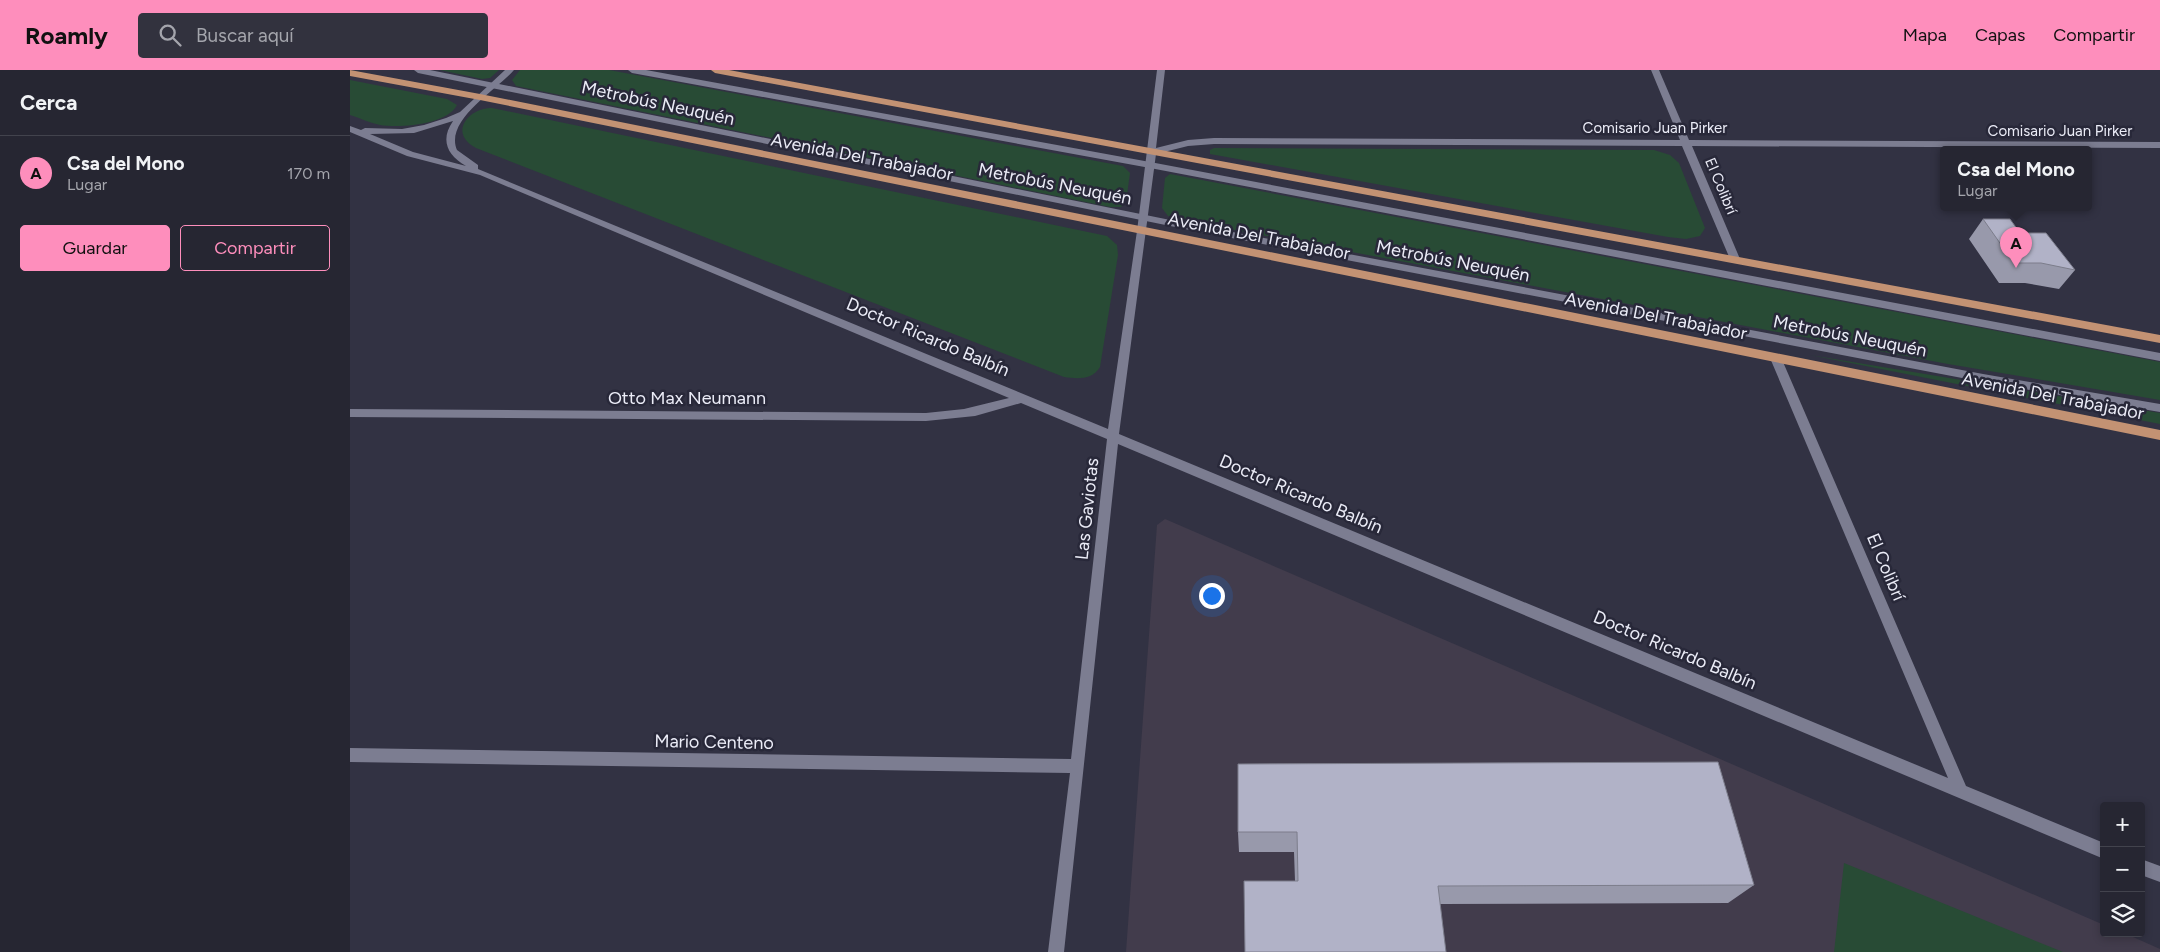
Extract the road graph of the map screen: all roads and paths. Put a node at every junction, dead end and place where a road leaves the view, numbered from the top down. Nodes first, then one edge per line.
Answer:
1 (418, 70) edge
2 (510, 70) edge
3 (632, 70) edge
4 (715, 70) edge
5 (1161, 70) edge
6 (1655, 70) edge
7 (350, 73) edge
8 (493, 86) junction
9 (480, 98) junction
10 (464, 113) junction
11 (350, 128) edge
12 (1685, 142) junction
13 (2160, 145) edge
14 (1151, 152) junction
15 (1150, 165) junction
16 (483, 173) junction
17 (1143, 218) junction
18 (1142, 231) junction
19 (1735, 259) junction
20 (2160, 338) edge
21 (2160, 357) edge
22 (1776, 358) junction
23 (1022, 398) junction
24 (2160, 408) edge
25 (350, 413) edge
26 (2160, 435) edge
27 (1113, 437) junction
28 (350, 755) edge
29 (1078, 766) junction
30 (1961, 791) junction
31 (2100, 849) edge
32 (2145, 868) edge
33 (2160, 874) edge
34 (1056, 952) edge

1 - 8 street, Metrobús Neuquén
2 - 8 street, Doctor Ricardo Balbín
3 - 15 street, Metrobús Neuquén
4 - 14 main road
5 - 14 street, Las Gaviotas
6 - 12 street, El Colibrí
7 - 9 main road, Avenida Del Trabajador
8 - 9 street, Doctor Ricardo Balbín
8 - 17 street, Metrobús Neuquén
9 - 10 street, Doctor Ricardo Balbín
9 - 18 main road, Avenida Del Trabajador
10 - 11 street
10 - 16 street, Doctor Ricardo Balbín
11 - 16 street, Doctor Ricardo Balbín
12 - 13 street, Comisario Juan Pirker
12 - 14 street, Comisario Juan Pirker
12 - 19 street, El Colibrí
14 - 15 street, Las Gaviotas
14 - 19 main road
15 - 17 street, Las Gaviotas
15 - 21 street, Metrobús Neuquén
16 - 23 street, Doctor Ricardo Balbín
17 - 18 street, Las Gaviotas
17 - 24 street, Metrobús Neuquén
18 - 22 main road, Avenida Del Trabajador
18 - 27 street, Las Gaviotas
19 - 20 main road
22 - 26 main road, Avenida Del Trabajador
22 - 30 street, El Colibrí
23 - 25 street, Otto Max Neumann
23 - 27 street, Doctor Ricardo Balbín
27 - 29 street, Las Gaviotas
27 - 30 street, Doctor Ricardo Balbín
28 - 29 street, Mario Centeno
29 - 34 street, Las Gaviotas
30 - 31 street, Doctor Ricardo Balbín
32 - 33 street

